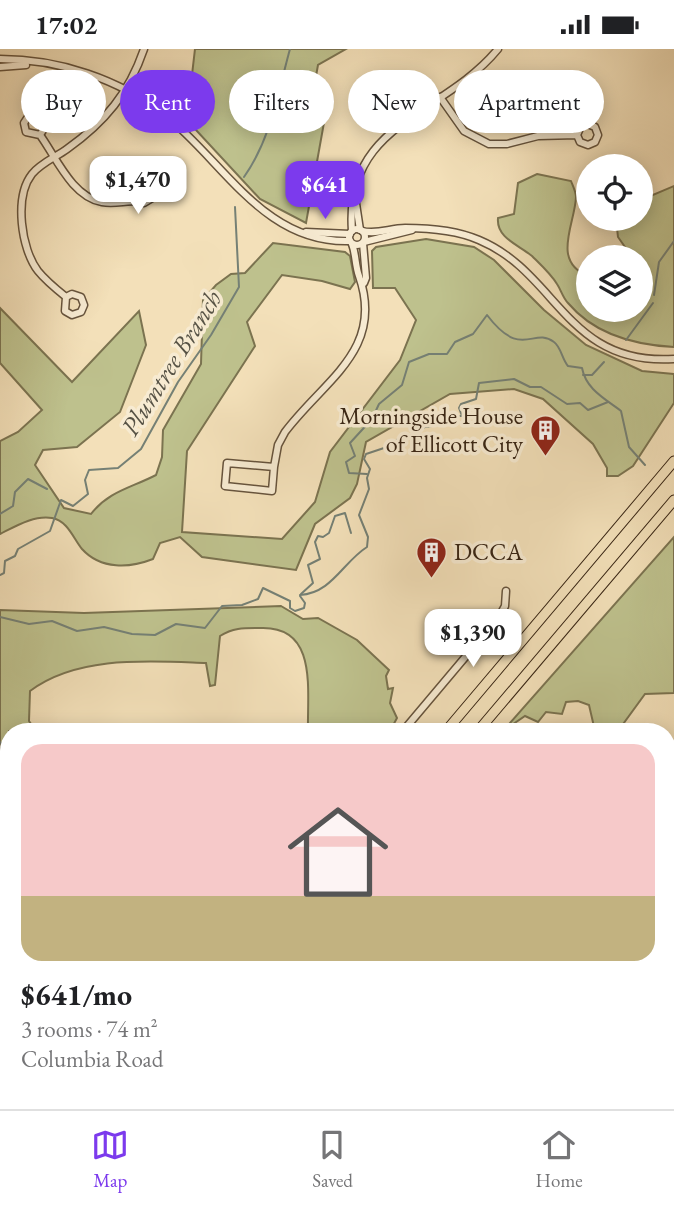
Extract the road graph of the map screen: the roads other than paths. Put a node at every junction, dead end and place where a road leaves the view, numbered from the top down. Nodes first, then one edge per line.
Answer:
1 (144, 49) edge
2 (498, 49) edge
3 (0, 59) edge
4 (43, 64) junction
5 (0, 67) edge
6 (135, 70) edge
7 (120, 87) edge
8 (440, 97) joint
9 (120, 98) edge
10 (185, 133) edge
11 (391, 133) edge
12 (40, 135) dead end
13 (577, 135) dead end
14 (56, 157) junction
15 (136, 198) dead end
16 (417, 229) junction
17 (354, 235) junction
18 (363, 242) junction
19 (363, 283) junction
20 (65, 297) dead end
21 (674, 359) edge
22 (674, 461) edge
23 (274, 467) junction
24 (674, 500) edge
25 (506, 591) dead end
26 (409, 723) edge
27 (453, 723) edge
28 (485, 723) edge

1 - 6 street
2 - 8 street
3 - 4 street
4 - 5 street
4 - 7 street
8 - 13 street
9 - 14 street
10 - 17 street
11 - 17 street
12 - 14 street
14 - 15 street
14 - 20 street
16 - 17 street
16 - 18 street
16 - 21 street
17 - 18 street
17 - 18 street
17 - 19 street
18 - 19 street
19 - 23 street
22 - 27 highway
23 - 23 street
24 - 28 highway
25 - 26 street

